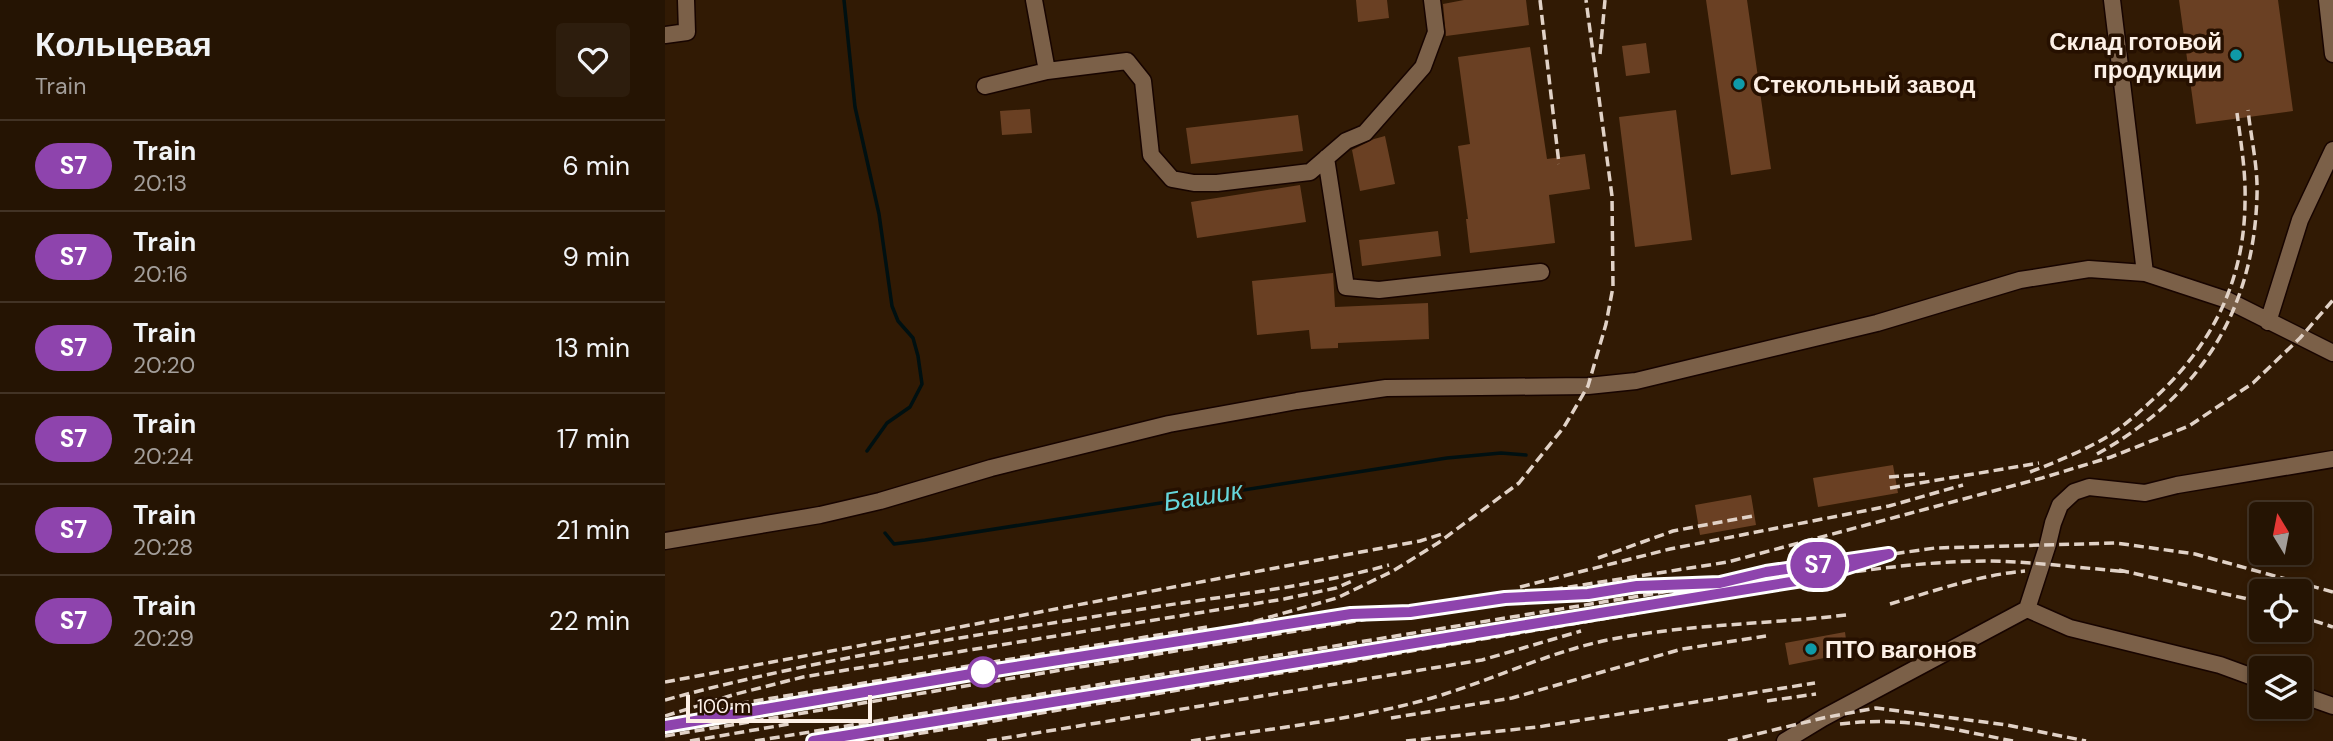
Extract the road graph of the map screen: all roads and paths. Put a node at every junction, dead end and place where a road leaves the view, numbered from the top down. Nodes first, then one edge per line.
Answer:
1 (686, 0) edge
2 (1034, 0) edge
3 (1432, 0) edge
4 (2112, 0) edge
5 (2327, 0) edge
6 (665, 35) edge
7 (2333, 54) edge
8 (1047, 71) junction
9 (985, 86) dead end
10 (2333, 150) edge
11 (1326, 158) junction
12 (1541, 272) dead end
13 (2145, 273) junction
14 (2268, 322) junction
15 (2333, 353) edge
16 (2333, 459) edge
17 (665, 541) edge
18 (2027, 609) junction
19 (2249, 675) edge
20 (2312, 699) edge
21 (2333, 706) edge
22 (1785, 741) edge

1 - 6 street
2 - 8 street
3 - 11 street
4 - 13 street
5 - 7 street
8 - 9 street
8 - 11 street
10 - 14 street
11 - 12 street
13 - 14 street
13 - 17 street
14 - 15 street
16 - 18 street
18 - 19 street
18 - 22 street
20 - 21 street

